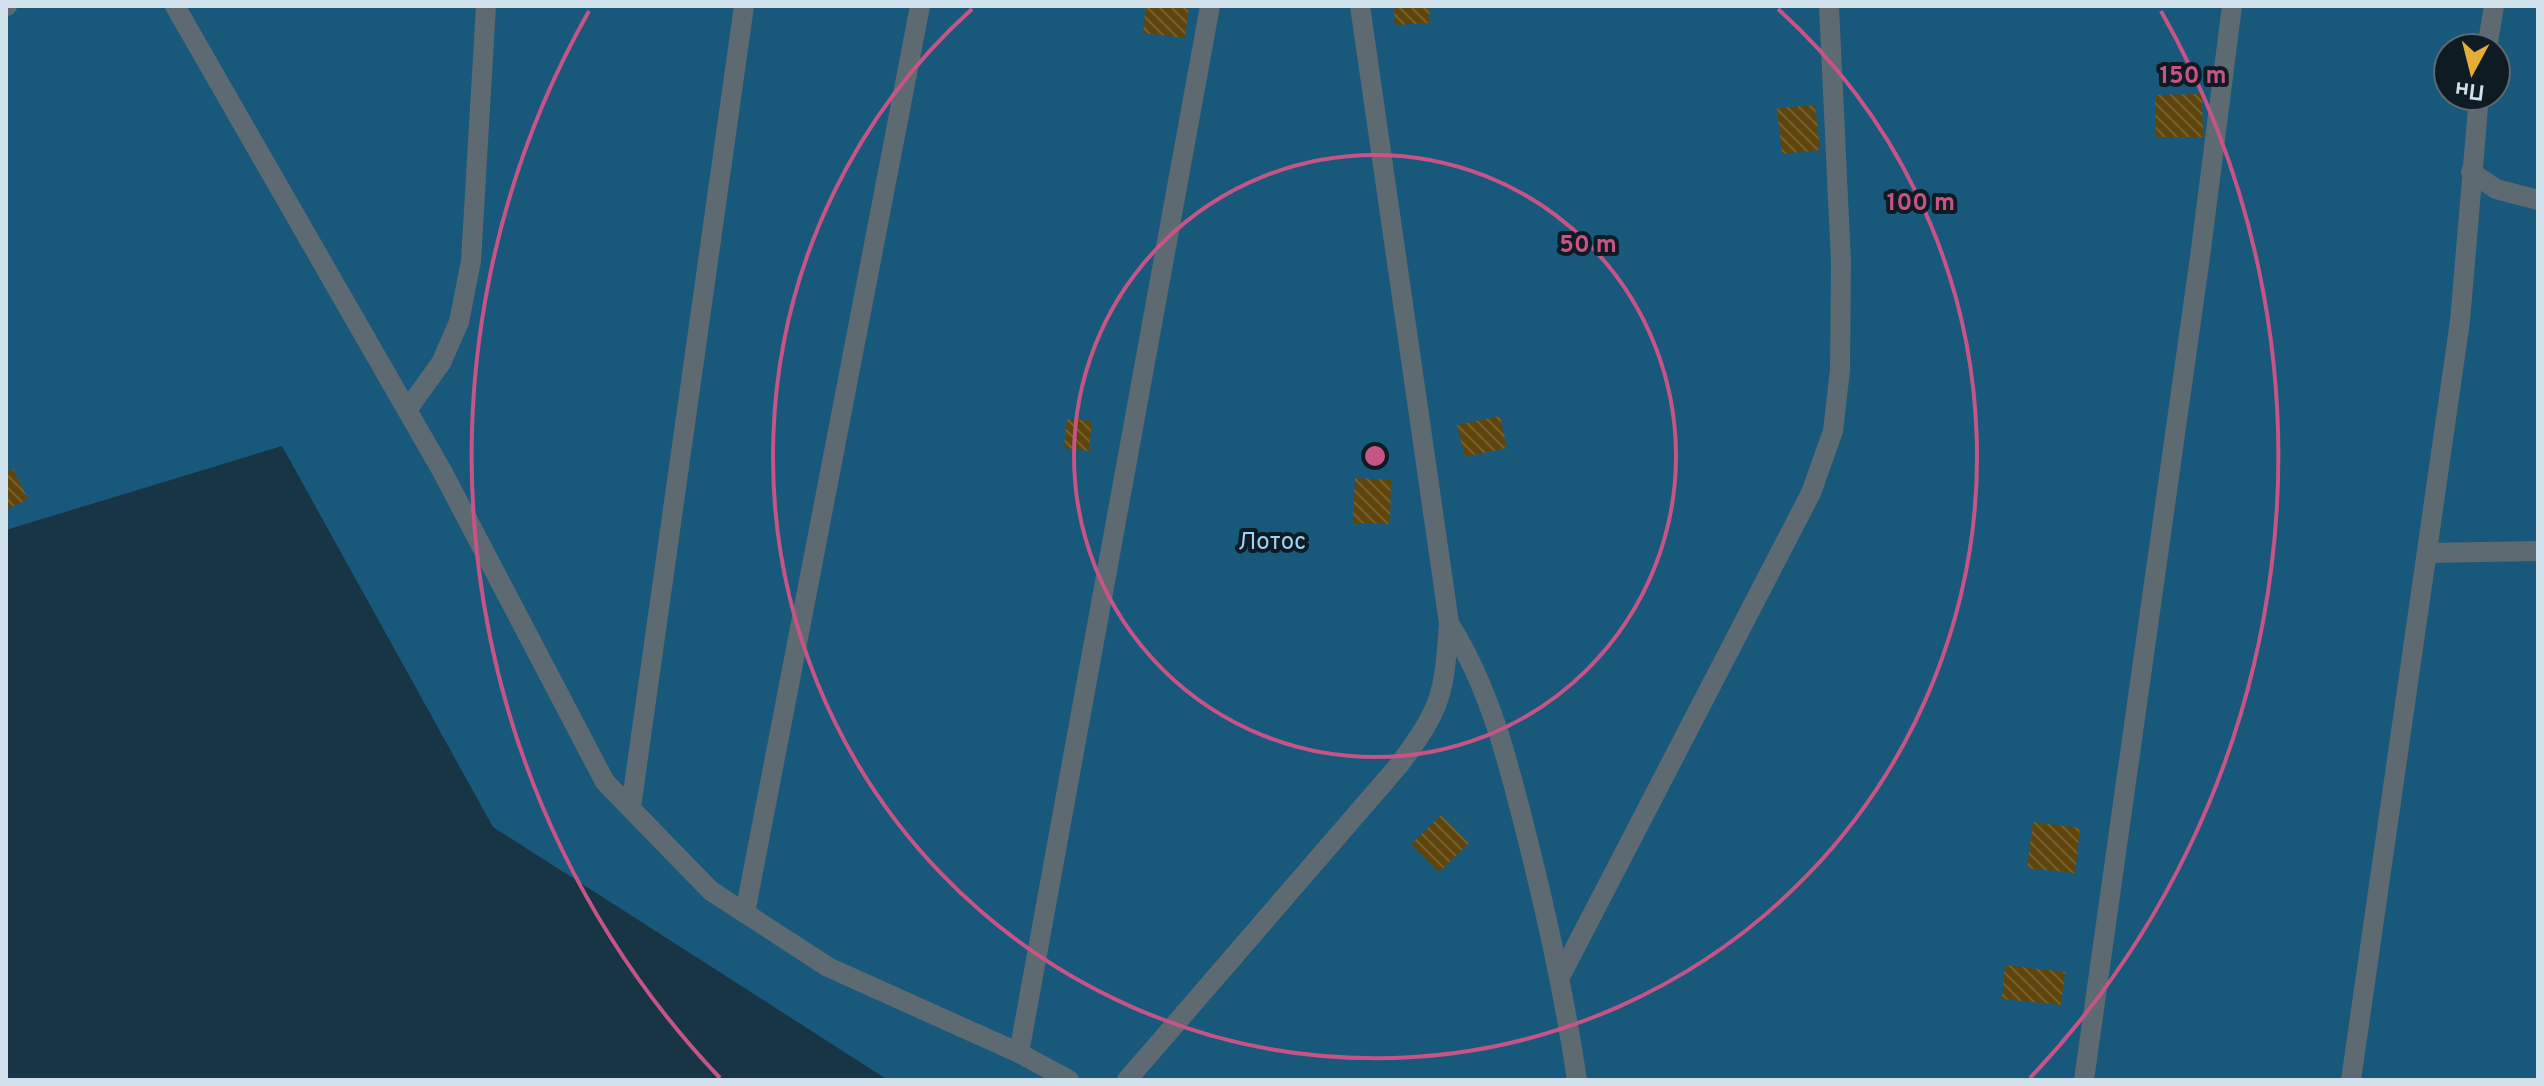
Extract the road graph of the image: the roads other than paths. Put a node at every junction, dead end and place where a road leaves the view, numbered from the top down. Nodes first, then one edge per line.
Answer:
1 (175, 6) edge
2 (486, 6) edge
3 (744, 6) edge
4 (920, 6) edge
5 (1210, 6) edge
6 (1360, 6) edge
7 (1829, 6) edge
8 (2232, 6) edge
9 (2494, 6) edge
10 (2490, 32) edge
11 (2477, 112) edge
12 (2471, 172) junction
13 (2538, 200) edge
14 (407, 410) junction
15 (2538, 551) edge
16 (2428, 553) junction
17 (1449, 623) junction
18 (631, 807) junction
19 (745, 913) junction
20 (1561, 975) junction
21 (1019, 1053) junction
22 (1069, 1080) edge
23 (1127, 1080) edge
24 (1577, 1080) edge
25 (2084, 1080) edge
26 (2351, 1080) edge

1 - 14 lane
2 - 14 lane
3 - 18 lane
4 - 19 lane
5 - 21 lane
6 - 17 lane
7 - 20 lane
8 - 25 lane
9 - 10 lane
11 - 12 lane
12 - 13 lane
12 - 16 lane
14 - 18 lane
15 - 16 lane
16 - 26 lane
17 - 20 lane
17 - 23 lane
18 - 19 lane
19 - 21 lane
20 - 24 lane
21 - 22 lane

